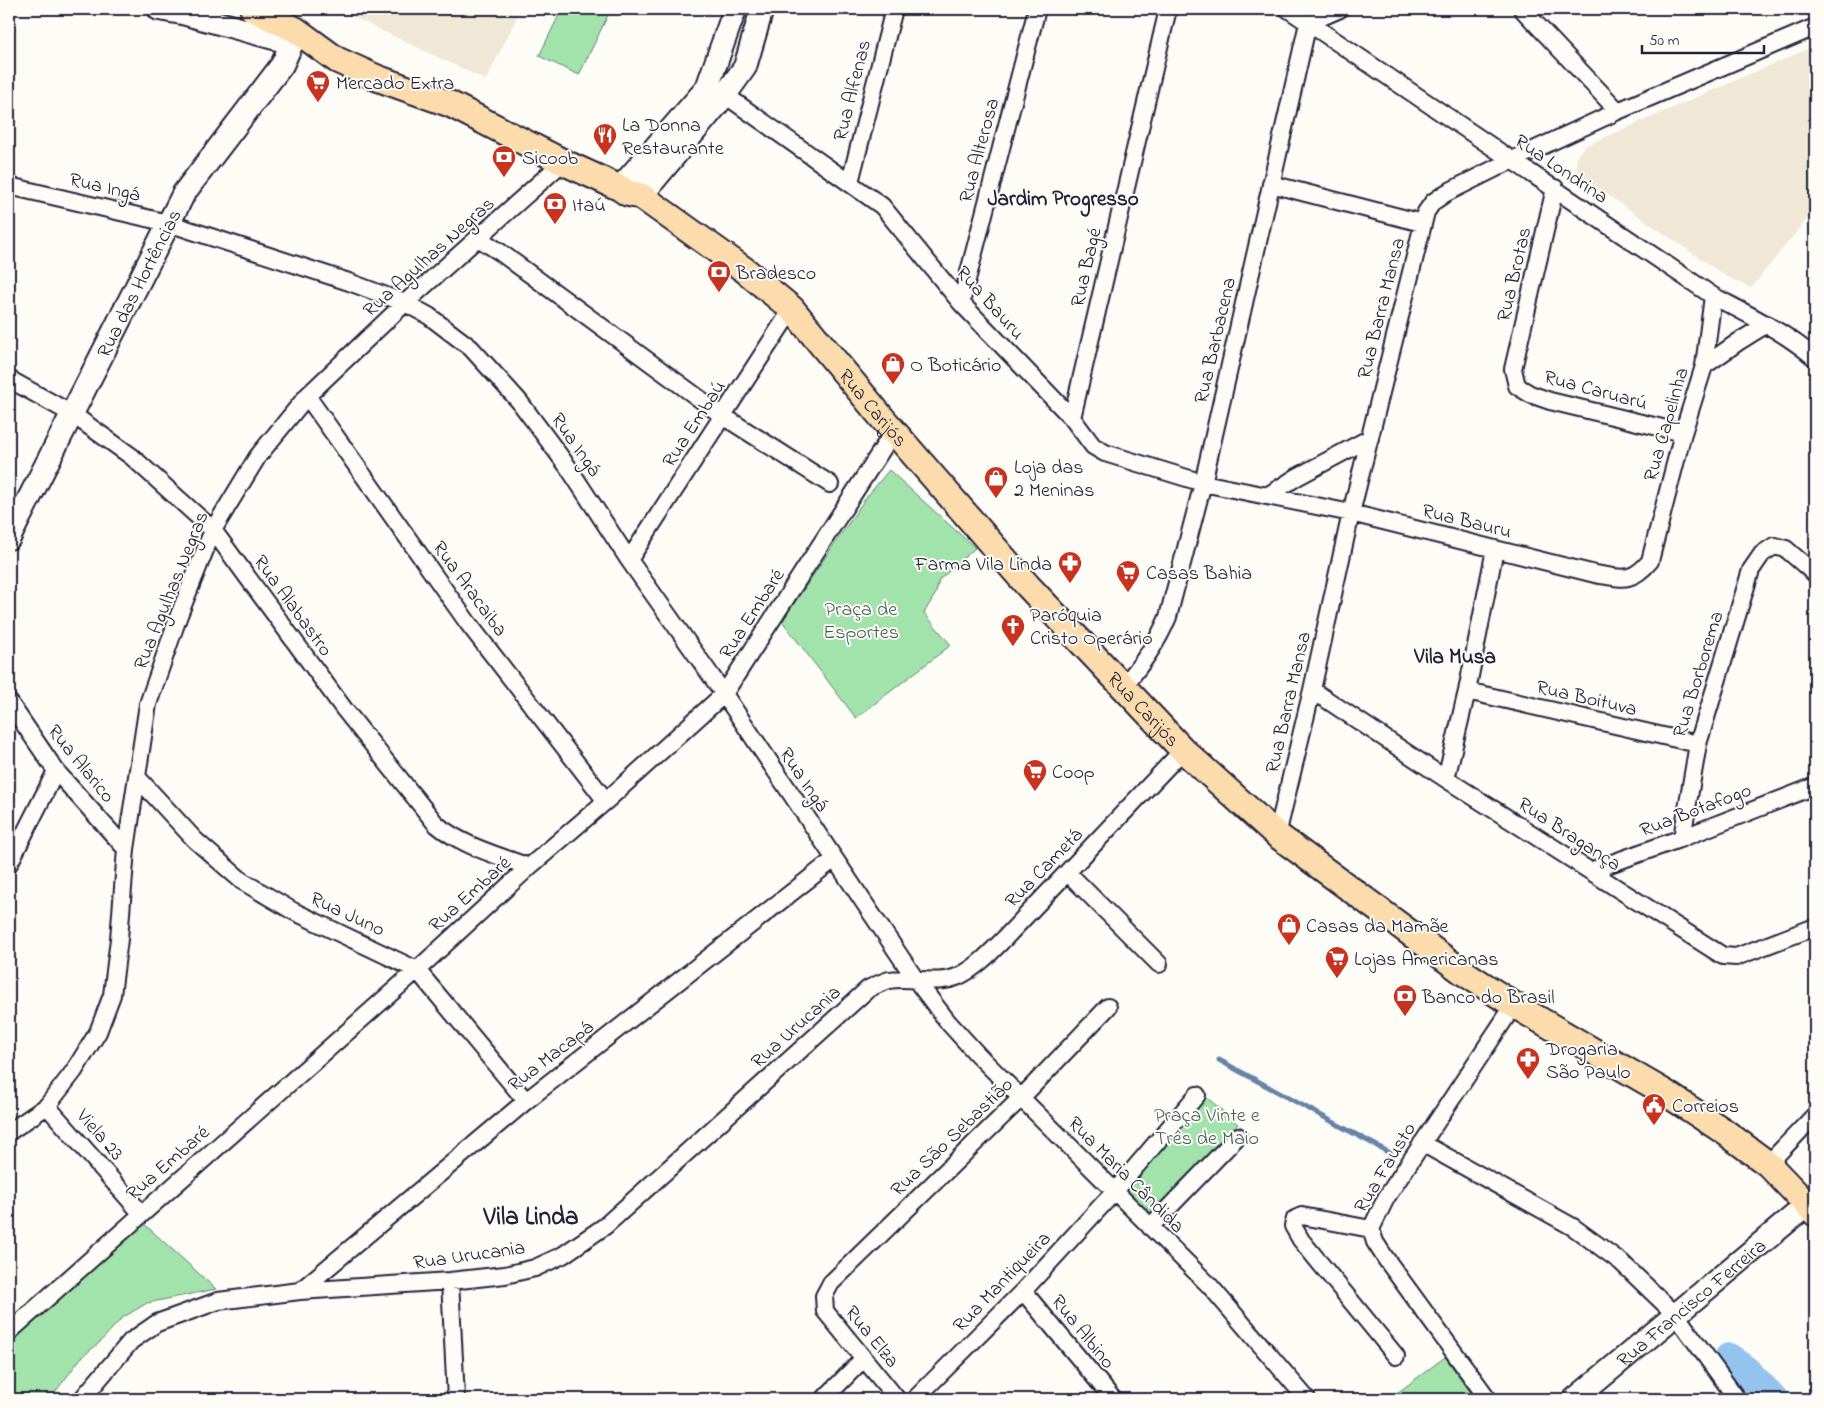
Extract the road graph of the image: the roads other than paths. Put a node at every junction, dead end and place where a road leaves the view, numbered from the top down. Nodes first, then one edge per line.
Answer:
1 (159, 9) edge
2 (254, 9) edge
3 (735, 9) edge
4 (762, 9) edge
5 (894, 9) edge
6 (1037, 9) edge
7 (1168, 9) edge
8 (1288, 9) edge
9 (1340, 9) edge
10 (1522, 9) edge
11 (1308, 23) junction
12 (1815, 27) edge
13 (294, 37) junction
14 (716, 91) junction
15 (1618, 111) junction
16 (1512, 160) junction
17 (563, 162) junction
18 (850, 182) junction
19 (1271, 184) junction
20 (9, 186) edge
21 (1555, 188) junction
22 (630, 192) junction
23 (168, 223) junction
24 (1422, 223) junction
25 (478, 238) junction
26 (1714, 296) junction
27 (961, 303) junction
28 (405, 304) junction
29 (792, 310) junction
30 (1767, 324) junction
31 (1815, 358) edge
32 (1704, 366) junction
33 (1513, 369) joint
34 (9, 379) edge
35 (307, 396) junction
36 (72, 414) junction
37 (723, 416) junction
38 (1072, 418) junction
39 (894, 431) junction
40 (1683, 433) junction
41 (1370, 438) junction
42 (1203, 482) junction
43 (830, 484) dead end
44 (1267, 496) junction
45 (1351, 513) junction
46 (213, 530) junction
47 (9, 538) edge
48 (1495, 549) junction
49 (629, 560) junction
50 (1650, 561) joint
51 (1815, 574) edge
52 (1123, 688) junction
53 (1312, 690) junction
54 (1467, 691) junction
55 (724, 694) junction
56 (9, 702) edge
57 (1698, 744) junction
58 (1183, 750) junction
59 (56, 771) junction
60 (137, 777) junction
61 (1446, 780) junction
62 (1815, 786) edge
63 (606, 801) junction
64 (1277, 835) junction
65 (1682, 838) junction
66 (126, 849) junction
67 (833, 860) junction
68 (9, 864) edge
69 (529, 867) junction
70 (1590, 870) junction
71 (1068, 873) junction
72 (1815, 927) edge
73 (1159, 964) dead end
74 (417, 970) junction
75 (916, 980) junction
76 (1514, 1005) junction
77 (1108, 1007) dead end
78 (1197, 1095) dead end
79 (1020, 1098) junction
80 (526, 1101) junction
81 (47, 1106) junction
82 (1815, 1115) edge
83 (9, 1132) edge
84 (1238, 1136) dead end
85 (1422, 1144) junction
86 (1768, 1164) junction
87 (1115, 1191) junction
88 (1811, 1209) edge
89 (142, 1213) junction
90 (1150, 1227) junction
91 (1371, 1229) junction
92 (450, 1281) junction
93 (1023, 1290) junction
94 (300, 1291) junction
95 (824, 1296) joint
96 (1676, 1315) junction
97 (9, 1332) edge
98 (1396, 1356) dead end
99 (864, 1358) junction
100 (82, 1399) edge
101 (456, 1399) edge
102 (824, 1399) edge
103 (897, 1399) edge
104 (915, 1399) edge
105 (1113, 1399) edge
106 (1307, 1399) edge
107 (1488, 1399) edge
108 (1575, 1399) edge
109 (1737, 1399) edge

1 - 13 main road, Rua Carijós
2 - 13 main road, Rua Carijós
3 - 14 main road
4 - 14 main road
5 - 18 street, Rua Alfenas
6 - 27 street, Rua Alterosa
7 - 38 street, Rua Bagé
8 - 11 street, Rua Londrina
9 - 11 street
10 - 15 street
11 - 16 street, Rua Londrina
11 - 19 street, Rua Barbacena
12 - 15 street, Rua Barra Mansa
13 - 17 main road, Rua Carijós
13 - 23 main road, Rua das Hortências
14 - 18 street, Rua Bauru
14 - 22 main road
15 - 16 street, Rua Barra Mansa
16 - 21 street, Rua Londrina
16 - 24 street, Rua Barra Mansa
17 - 22 main road, Rua Carijós
17 - 25 street, Rua Agulhas Negras
18 - 27 street, Rua Bauru
19 - 24 street
19 - 42 street, Rua Barbacena
20 - 23 street, Rua Ingá
21 - 26 street, Rua Londrina
21 - 33 street, Rua Brotas
22 - 29 main road, Rua Carijós
23 - 28 street, Rua Ingá
23 - 36 main road, Rua das Hortências
24 - 41 street, Rua Barra Mansa
25 - 28 street, Rua Agulhas Negras
25 - 37 street
26 - 30 street, Rua Londrina
26 - 32 street, Rua Capelinha
27 - 38 street, Rua Bauru
28 - 35 street, Rua Agulhas Negras
28 - 49 street, Rua Ingá
29 - 37 street, Rua Embaú
29 - 39 main road, Rua Carijós
30 - 31 street, Rua Londrina
30 - 32 street
32 - 40 street, Rua Capelinha
33 - 40 street, Rua Caruarú
34 - 36 street, Rua Alabastro
35 - 46 street, Rua Agulhas Negras
35 - 63 street, Rua Aracaiba
36 - 46 street, Rua Alabastro
36 - 47 main road, Rua das Hortências
37 - 43 street
37 - 49 street, Rua Embaú
38 - 42 street, Rua Bauru
39 - 52 main road, Rua Carijós
39 - 55 street, Rua Embaré
40 - 50 street, Rua Capelinha
41 - 44 street
41 - 45 street, Rua Barra Mansa
42 - 44 street, Rua Bauru
42 - 52 street, Rua Barbacena
44 - 45 street, Rua Bauru
45 - 48 street, Rua Bauru
45 - 53 street, Rua Barra Mansa
46 - 60 street, Rua Agulhas Negras
46 - 69 street, Rua Alabastro
48 - 50 street, Rua Bauru
48 - 54 street
49 - 55 street, Rua Ingá
51 - 57 street, Rua Borborema
52 - 58 main road, Rua Carijós
53 - 61 street, Rua Bragança
53 - 64 street, Rua Barra Mansa
54 - 57 street, Rua Boituva
54 - 61 street
55 - 63 street, Rua Embaré
55 - 67 street, Rua Ingá
56 - 59 street, Rua Alarico
57 - 65 street, Rua Borborema
58 - 64 main road, Rua Carijós
58 - 71 street, Rua Cametá
59 - 66 street, Rua Alarico
59 - 68 street
60 - 66 street, Rua Agulhas Negras
60 - 74 street, Rua Juno
61 - 70 street, Rua Bragança
62 - 65 street, Rua Botafogo
63 - 69 street, Rua Embaré
64 - 76 main road, Rua Carijós
65 - 70 street, Rua Botafogo
66 - 81 street, Rua Agulhas Negras
67 - 75 street, Rua Ingá
67 - 80 street, Rua Macapá
69 - 74 street, Rua Embaré
70 - 72 street, Rua Bragança
71 - 73 street
71 - 75 street, Rua Cametá
74 - 80 street, Rua Juno
74 - 89 street, Rua Embaré
75 - 79 street, Rua Maria Cândida
75 - 92 street, Rua Urucania
76 - 85 street, Rua Fausto
76 - 86 main road, Rua Carijós
77 - 79 street, Rua São Sebastião
78 - 87 street, Rua Mantiqueira
79 - 87 street, Rua Maria Cândida
79 - 95 street, Rua São Sebastião
80 - 94 street, Rua Macapá
81 - 83 street, Rua Agulhas Negras
81 - 89 street, Viela 23
82 - 86 street
84 - 90 street
85 - 91 street, Rua Fausto
85 - 96 street
86 - 88 main road, Rua Carijós
87 - 90 street, Rua Maria Cândida
87 - 93 street, Rua Mantiqueira
88 - 96 main road, Rua Francisco Ferreira
89 - 97 street, Rua Embaré
90 - 106 street, Rua Maria Cândida
91 - 98 street
91 - 107 street, Rua Fausto
92 - 94 street, Rua Urucania
92 - 101 street
93 - 104 street, Rua Mantiqueira
93 - 105 street, Rua Albino
94 - 100 street, Rua Urucania
95 - 99 street, Rua Elza
96 - 108 main road, Rua Francisco Ferreira
96 - 109 street
99 - 102 street
99 - 103 street, Rua Elza

